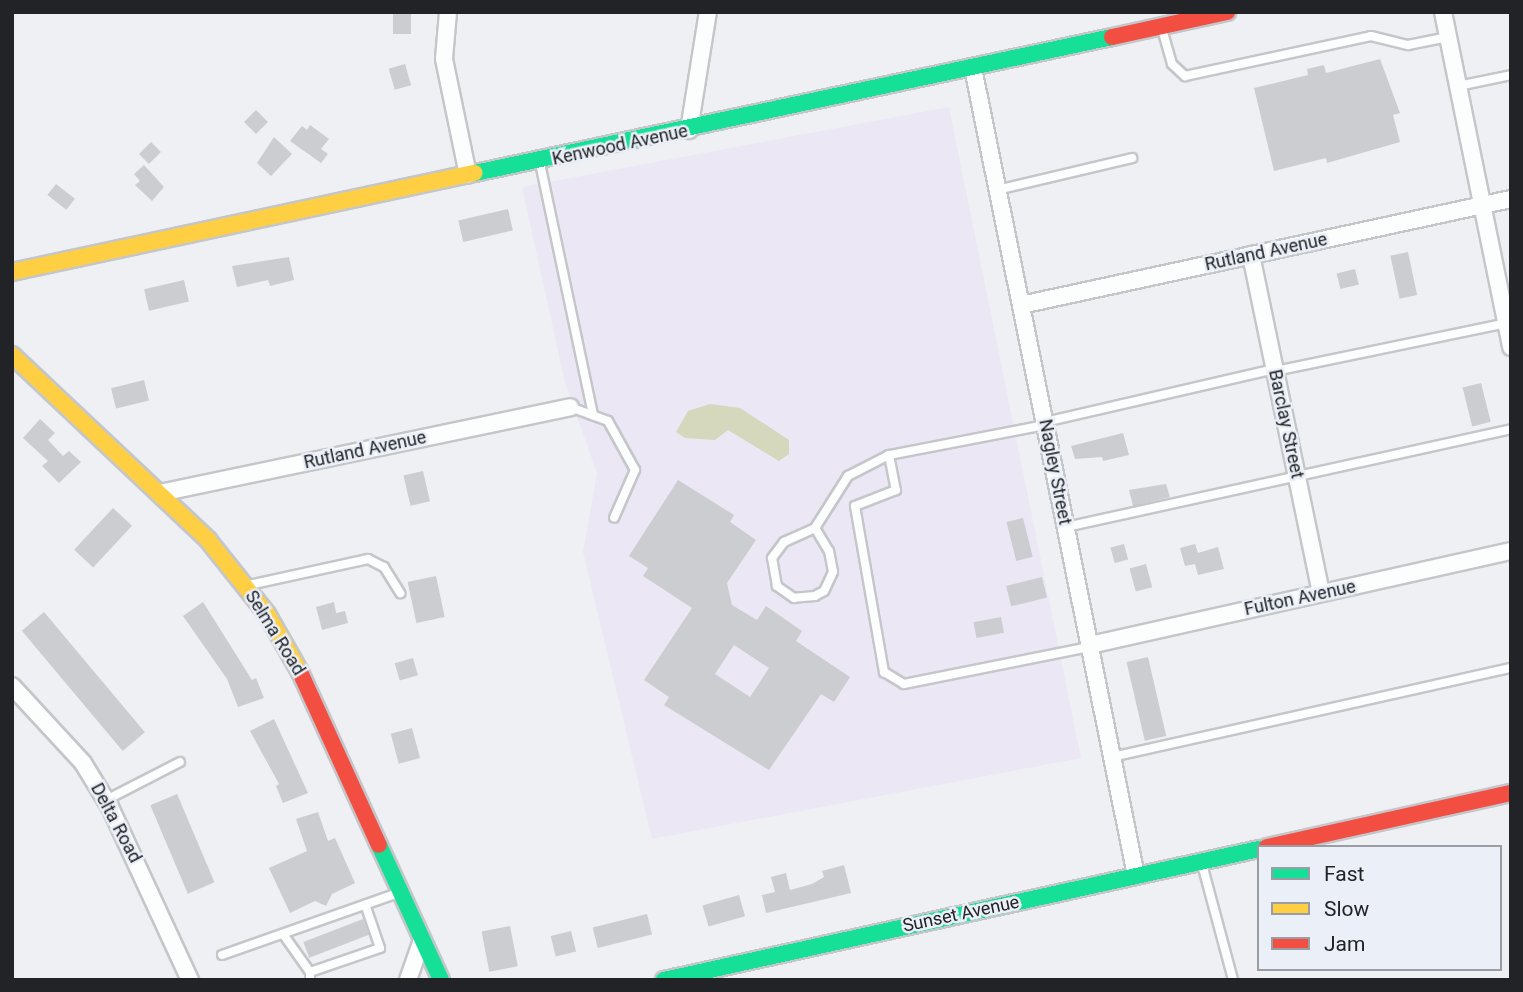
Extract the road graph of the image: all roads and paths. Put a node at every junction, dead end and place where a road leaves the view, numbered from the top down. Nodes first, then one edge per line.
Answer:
1 (448, 12) edge
2 (708, 12) edge
3 (1227, 12) edge
4 (1443, 12) edge
5 (1161, 27) junction
6 (1448, 37) junction
7 (973, 68) junction
8 (1511, 75) edge
9 (1458, 86) junction
10 (689, 130) junction
11 (1132, 158) dead end
12 (540, 163) junction
13 (468, 175) junction
14 (998, 190) junction
15 (1511, 199) edge
16 (1482, 205) junction
17 (1251, 255) junction
18 (12, 272) edge
19 (1021, 305) junction
20 (1507, 320) edge
21 (1511, 347) edge
22 (12, 355) edge
23 (1275, 370) junction
24 (570, 407) joint
25 (593, 415) junction
26 (1045, 423) junction
27 (1511, 429) edge
28 (889, 455) junction
29 (1296, 474) junction
30 (160, 493) junction
31 (614, 518) dead end
32 (1066, 527) junction
33 (815, 528) junction
34 (1511, 551) edge
35 (246, 586) junction
36 (400, 593) dead end
37 (1321, 593) junction
38 (1090, 646) junction
39 (1511, 668) edge
40 (12, 686) edge
41 (1112, 757) junction
42 (180, 762) dead end
43 (1511, 793) edge
44 (106, 800) junction
45 (1276, 845) edge
46 (1257, 849) edge
47 (1202, 861) junction
48 (1136, 876) junction
49 (401, 892) junction
50 (365, 904) junction
51 (283, 934) junction
52 (422, 940) junction
53 (222, 955) dead end
54 (310, 976) edge
55 (191, 980) edge
56 (408, 980) edge
57 (441, 980) edge
58 (664, 980) edge
59 (1233, 980) edge

1 - 13 street
2 - 10 street
3 - 5 street, Kenwood Avenue
4 - 6 street
5 - 6 lane
5 - 7 street, Kenwood Avenue
6 - 9 street
7 - 10 street, Kenwood Avenue
7 - 14 street, Nagley Street
8 - 9 lane
9 - 16 street
10 - 12 street, Kenwood Avenue
11 - 14 lane
12 - 13 street, Kenwood Avenue
12 - 25 lane
13 - 18 street, Kenwood Avenue
14 - 19 street, Nagley Street
15 - 16 street, Rutland Avenue
16 - 17 street, Rutland Avenue
16 - 20 street
17 - 19 street, Rutland Avenue
17 - 23 street, Barclay Street
19 - 26 street, Nagley Street
20 - 21 street
20 - 23 lane
22 - 30 street, Selma Road
23 - 26 lane
23 - 29 street, Barclay Street
24 - 25 lane
24 - 30 street, Rutland Avenue
25 - 31 lane
26 - 28 lane
26 - 32 street, Nagley Street
27 - 29 lane
28 - 33 lane
28 - 38 lane
29 - 32 lane
29 - 37 street, Barclay Street
30 - 35 street, Selma Road
32 - 38 street, Nagley Street
33 - 33 lane
34 - 37 street, Fulton Avenue
35 - 36 lane
35 - 49 street, Selma Road
37 - 38 street, Fulton Avenue
38 - 41 street, Nagley Street
39 - 41 lane
40 - 44 street, Delta Road
41 - 48 street, Nagley Street
42 - 44 lane
43 - 45 street
44 - 55 street, Delta Road
46 - 47 street, Sunset Avenue
47 - 48 street, Sunset Avenue
47 - 59 lane
48 - 58 street, Sunset Avenue
49 - 50 lane
49 - 52 street, Selma Road
50 - 51 lane
50 - 54 lane
51 - 53 lane
51 - 54 lane
52 - 56 street
52 - 57 street, Selma Road

